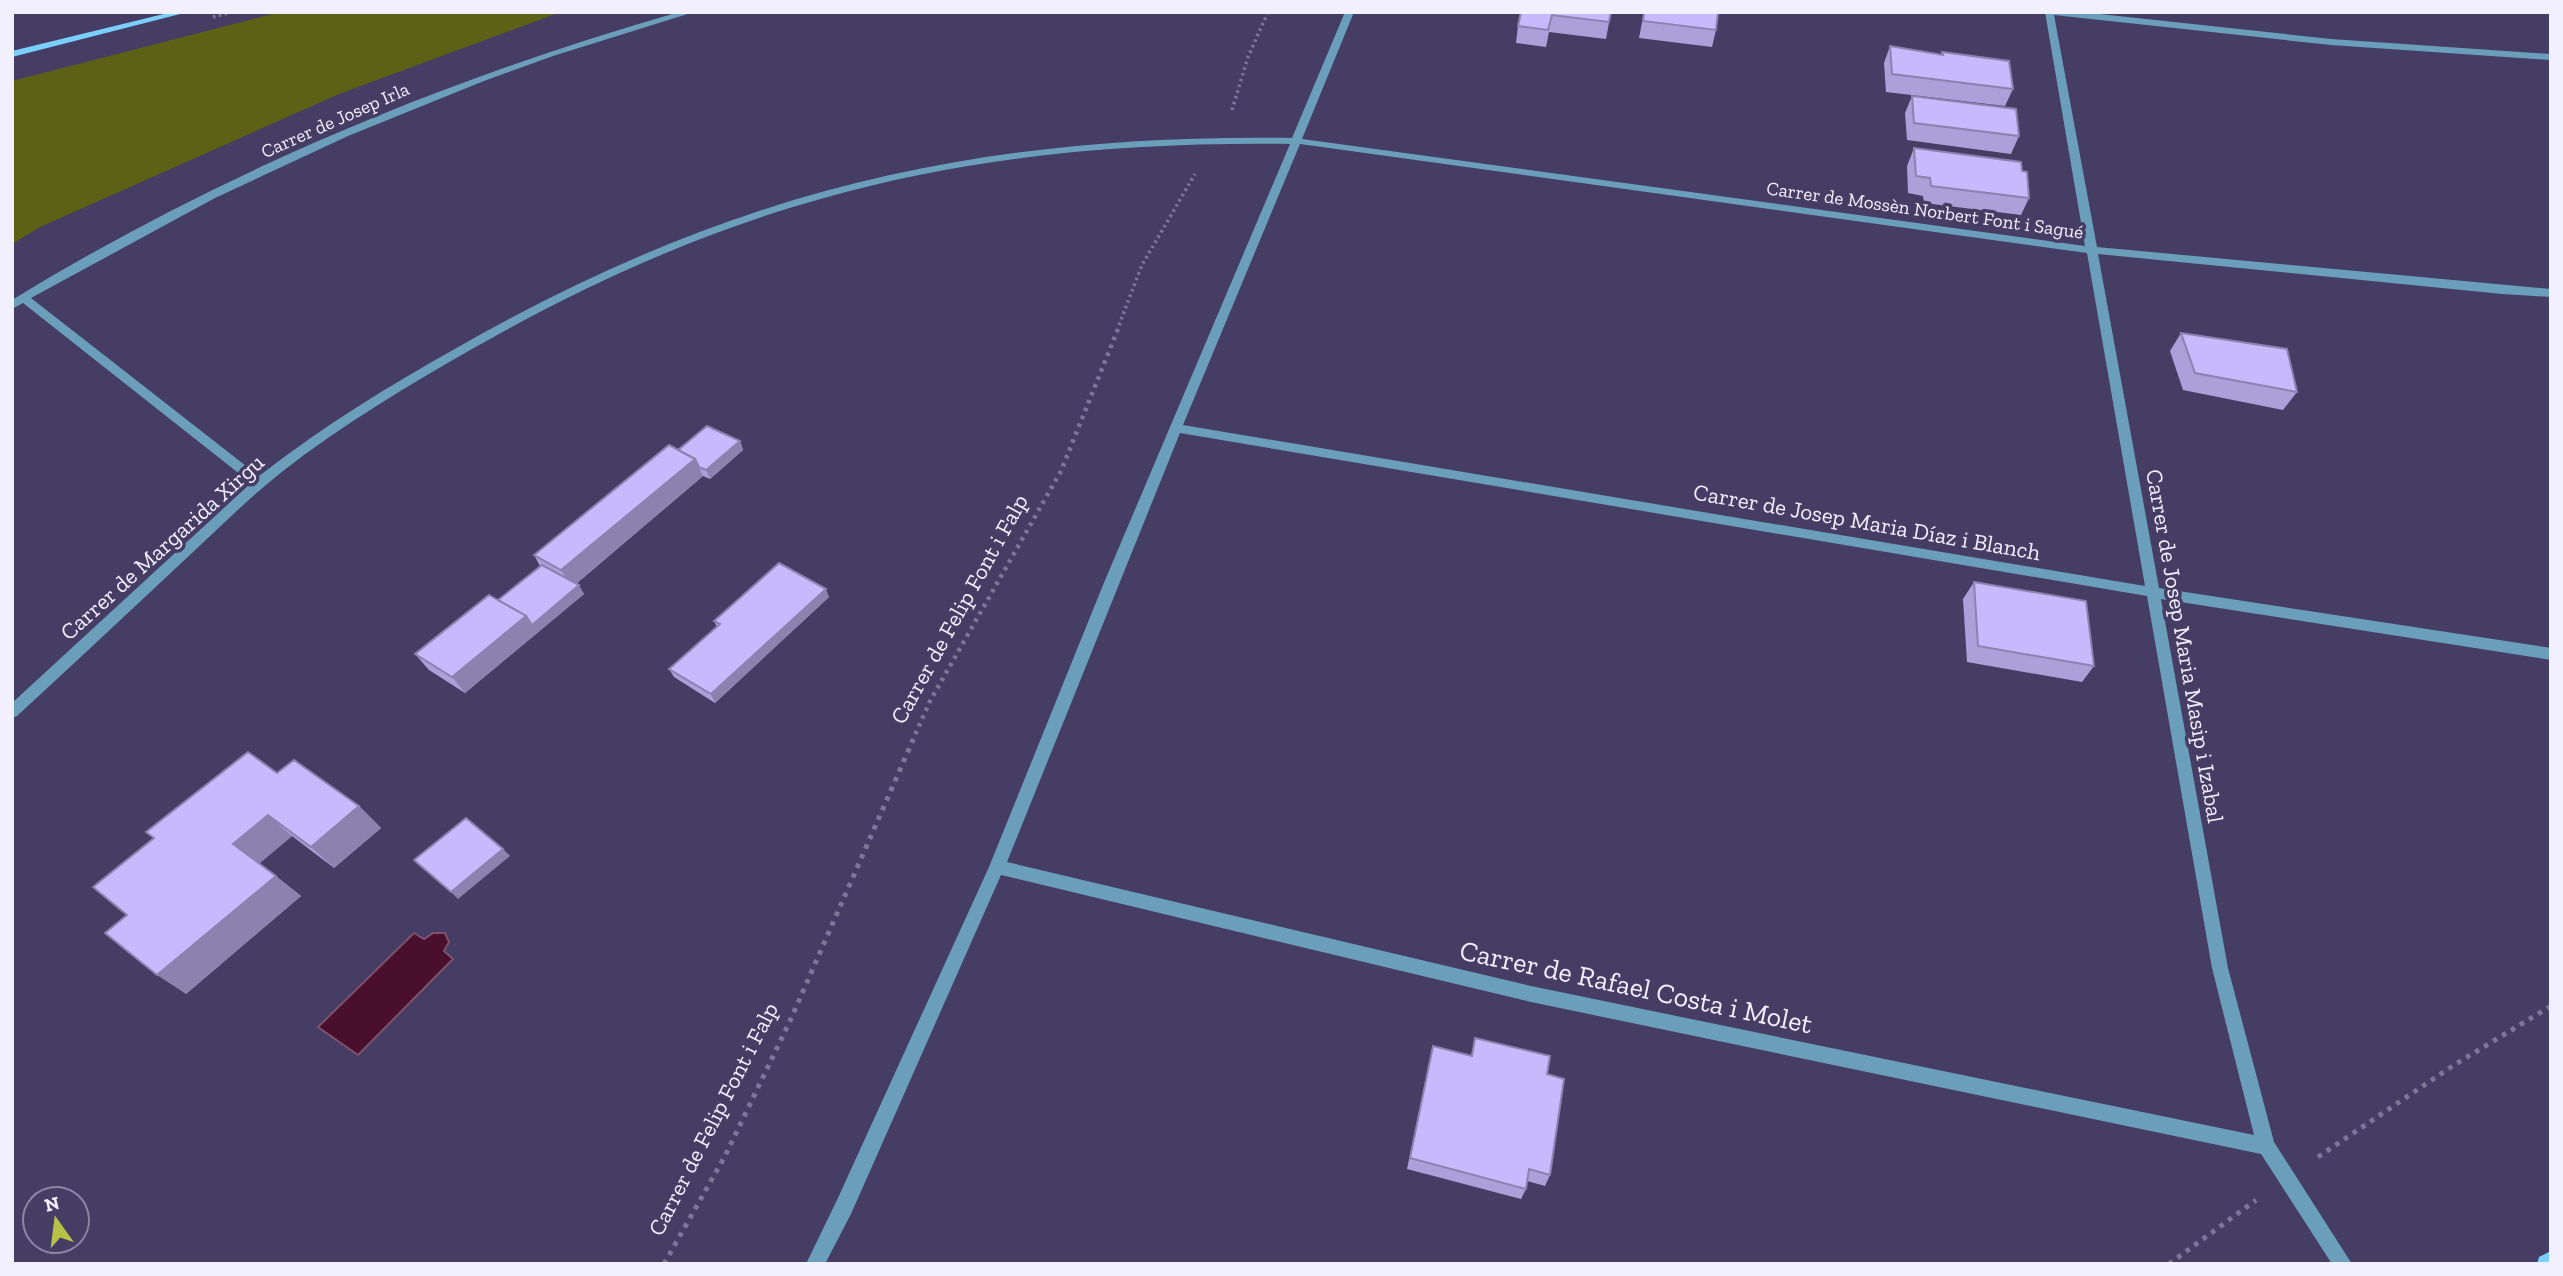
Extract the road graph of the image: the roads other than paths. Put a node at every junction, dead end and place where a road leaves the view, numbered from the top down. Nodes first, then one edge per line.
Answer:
1 (184, 12) edge
2 (690, 12) edge
3 (1350, 12) edge
4 (2051, 12) edge
5 (12, 54) edge
6 (2551, 57) edge
7 (1297, 141) junction
8 (2090, 250) junction
9 (2551, 293) edge
10 (24, 298) junction
11 (12, 305) edge
12 (1177, 428) junction
13 (259, 483) junction
14 (2152, 592) junction
15 (2551, 654) edge
16 (12, 712) edge
17 (997, 867) junction
18 (2266, 1146) junction
19 (2551, 1260) edge
20 (815, 1264) edge
21 (2343, 1264) edge
22 (2546, 1264) edge

1 - 5 street
2 - 10 street, Carrer de Josep Irla
3 - 7 street
4 - 6 street
4 - 8 street, Carrer de Josep Maria Masip i Izabal
7 - 8 street, Carrer de Mossèn Norbert Font i Sagué
7 - 12 street
7 - 13 street, Carrer de Margarida Xirgu
8 - 9 street, Carrer de Mossèn Norbert Font i Sagué
8 - 14 street, Carrer de Josep Maria Masip i Izabal
10 - 11 street, Carrer de Josep Irla
10 - 13 street
12 - 14 street, Carrer de Josep Maria Díaz i Blanch
12 - 17 street
13 - 16 street, Carrer de Margarida Xirgu
14 - 15 street, Carrer de Josep Maria Díaz i Blanch
14 - 18 street, Carrer de Josep Maria Masip i Izabal
17 - 18 street, Carrer de Rafael Costa i Molet
17 - 20 street
18 - 21 street, Carrer de Josep Maria Masip i Izabal
19 - 22 street

